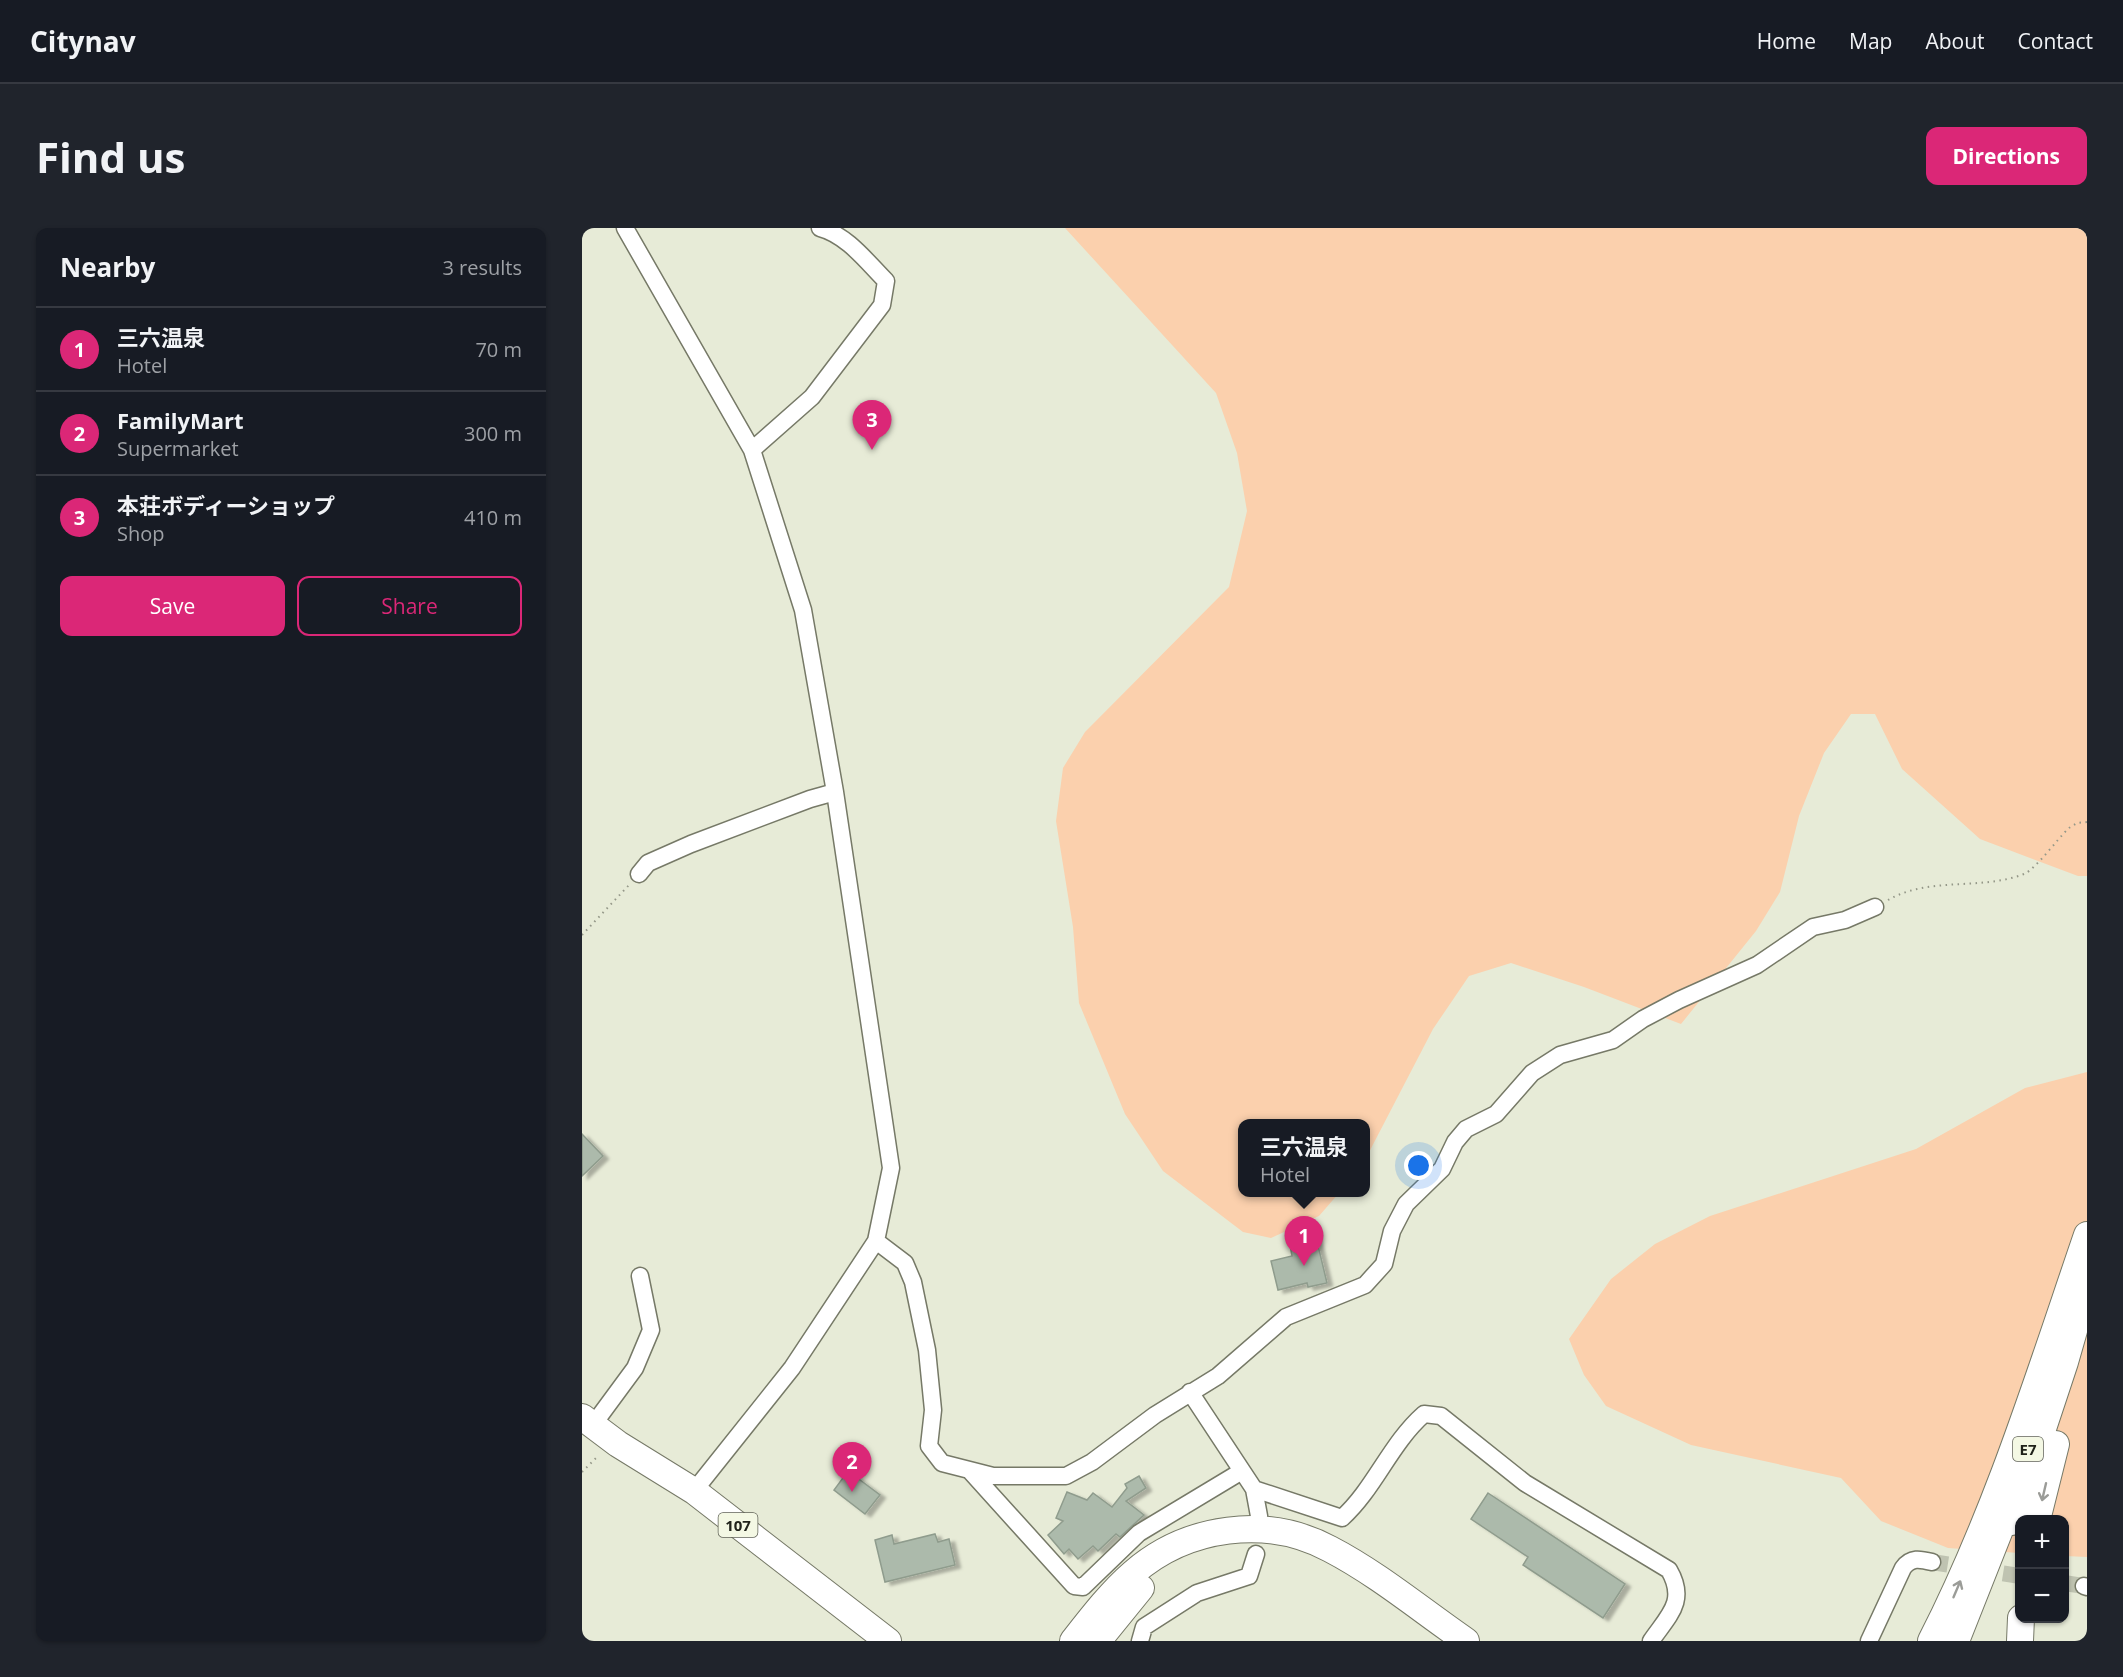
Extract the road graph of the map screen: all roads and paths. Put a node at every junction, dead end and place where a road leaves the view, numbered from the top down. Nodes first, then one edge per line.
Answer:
1 (625, 228) edge
2 (820, 228) edge
3 (752, 450) junction
4 (835, 792) junction
5 (2087, 822) edge
6 (639, 874) joint
7 (1875, 907) joint
8 (582, 935) edge
9 (2087, 1235) edge
10 (876, 1240) junction
11 (2087, 1252) edge
12 (640, 1276) dead end
13 (2087, 1285) edge
14 (2087, 1312) edge
15 (1190, 1392) junction
16 (587, 1421) edge
17 (970, 1470) junction
18 (1242, 1471) junction
19 (1254, 1489) junction
20 (694, 1491) junction
21 (2038, 1515) edge
22 (1259, 1516) dead end
23 (1256, 1554) dead end
24 (1932, 1562) tunnel mouth
25 (2021, 1623) edge
26 (888, 1641) edge
27 (1073, 1641) edge
28 (1098, 1641) edge
29 (1140, 1641) edge
30 (1439, 1641) edge
31 (1466, 1641) edge
32 (1651, 1641) edge
33 (1869, 1641) edge
34 (1931, 1641) edge
35 (1956, 1641) edge
36 (1965, 1641) edge
37 (2020, 1641) edge

1 - 3 street
2 - 3 street
3 - 4 street
4 - 6 street
4 - 10 street
5 - 7 path
6 - 8 path
7 - 15 street
34 -> 9 highway
10 - 17 street
10 - 20 street
11 - 35 highway, E7
12 - 16 street
13 - 36 highway, E7
14 -> 21 highway
15 - 17 street
15 - 18 street
16 - 20 highway, 107
17 - 18 street
18 - 19 street
19 - 22 street
19 - 32 street
20 - 26 highway, 107
23 - 29 street
24 - 33 street
25 - 37 highway
27 - 31 highway
28 - 30 highway

